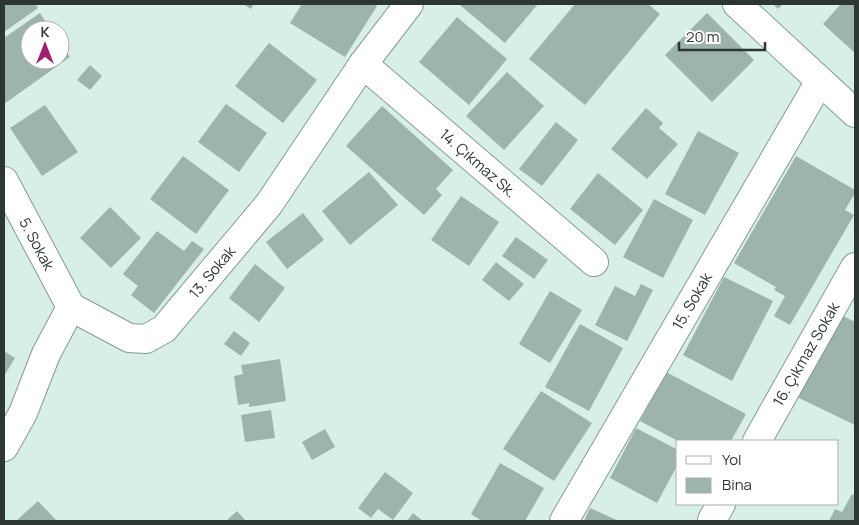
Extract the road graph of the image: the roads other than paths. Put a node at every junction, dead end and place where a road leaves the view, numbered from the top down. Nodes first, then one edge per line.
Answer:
1 (409, 4) edge
2 (737, 4) edge
3 (363, 64) junction
4 (820, 81) junction
5 (855, 113) edge
6 (4, 182) edge
7 (594, 262) dead end
8 (855, 267) edge
9 (71, 307) junction
10 (758, 440) edge
11 (4, 447) edge
12 (564, 521) edge

1 - 3 street, 13. Sokak
2 - 4 street
3 - 7 street, 14. Çıkmaz Sk.
3 - 9 street, 13. Sokak
4 - 5 street
4 - 12 street, 15. Sokak
6 - 9 street, 5. Sokak
8 - 10 street, 16. Çıkmaz Sokak
9 - 11 street

